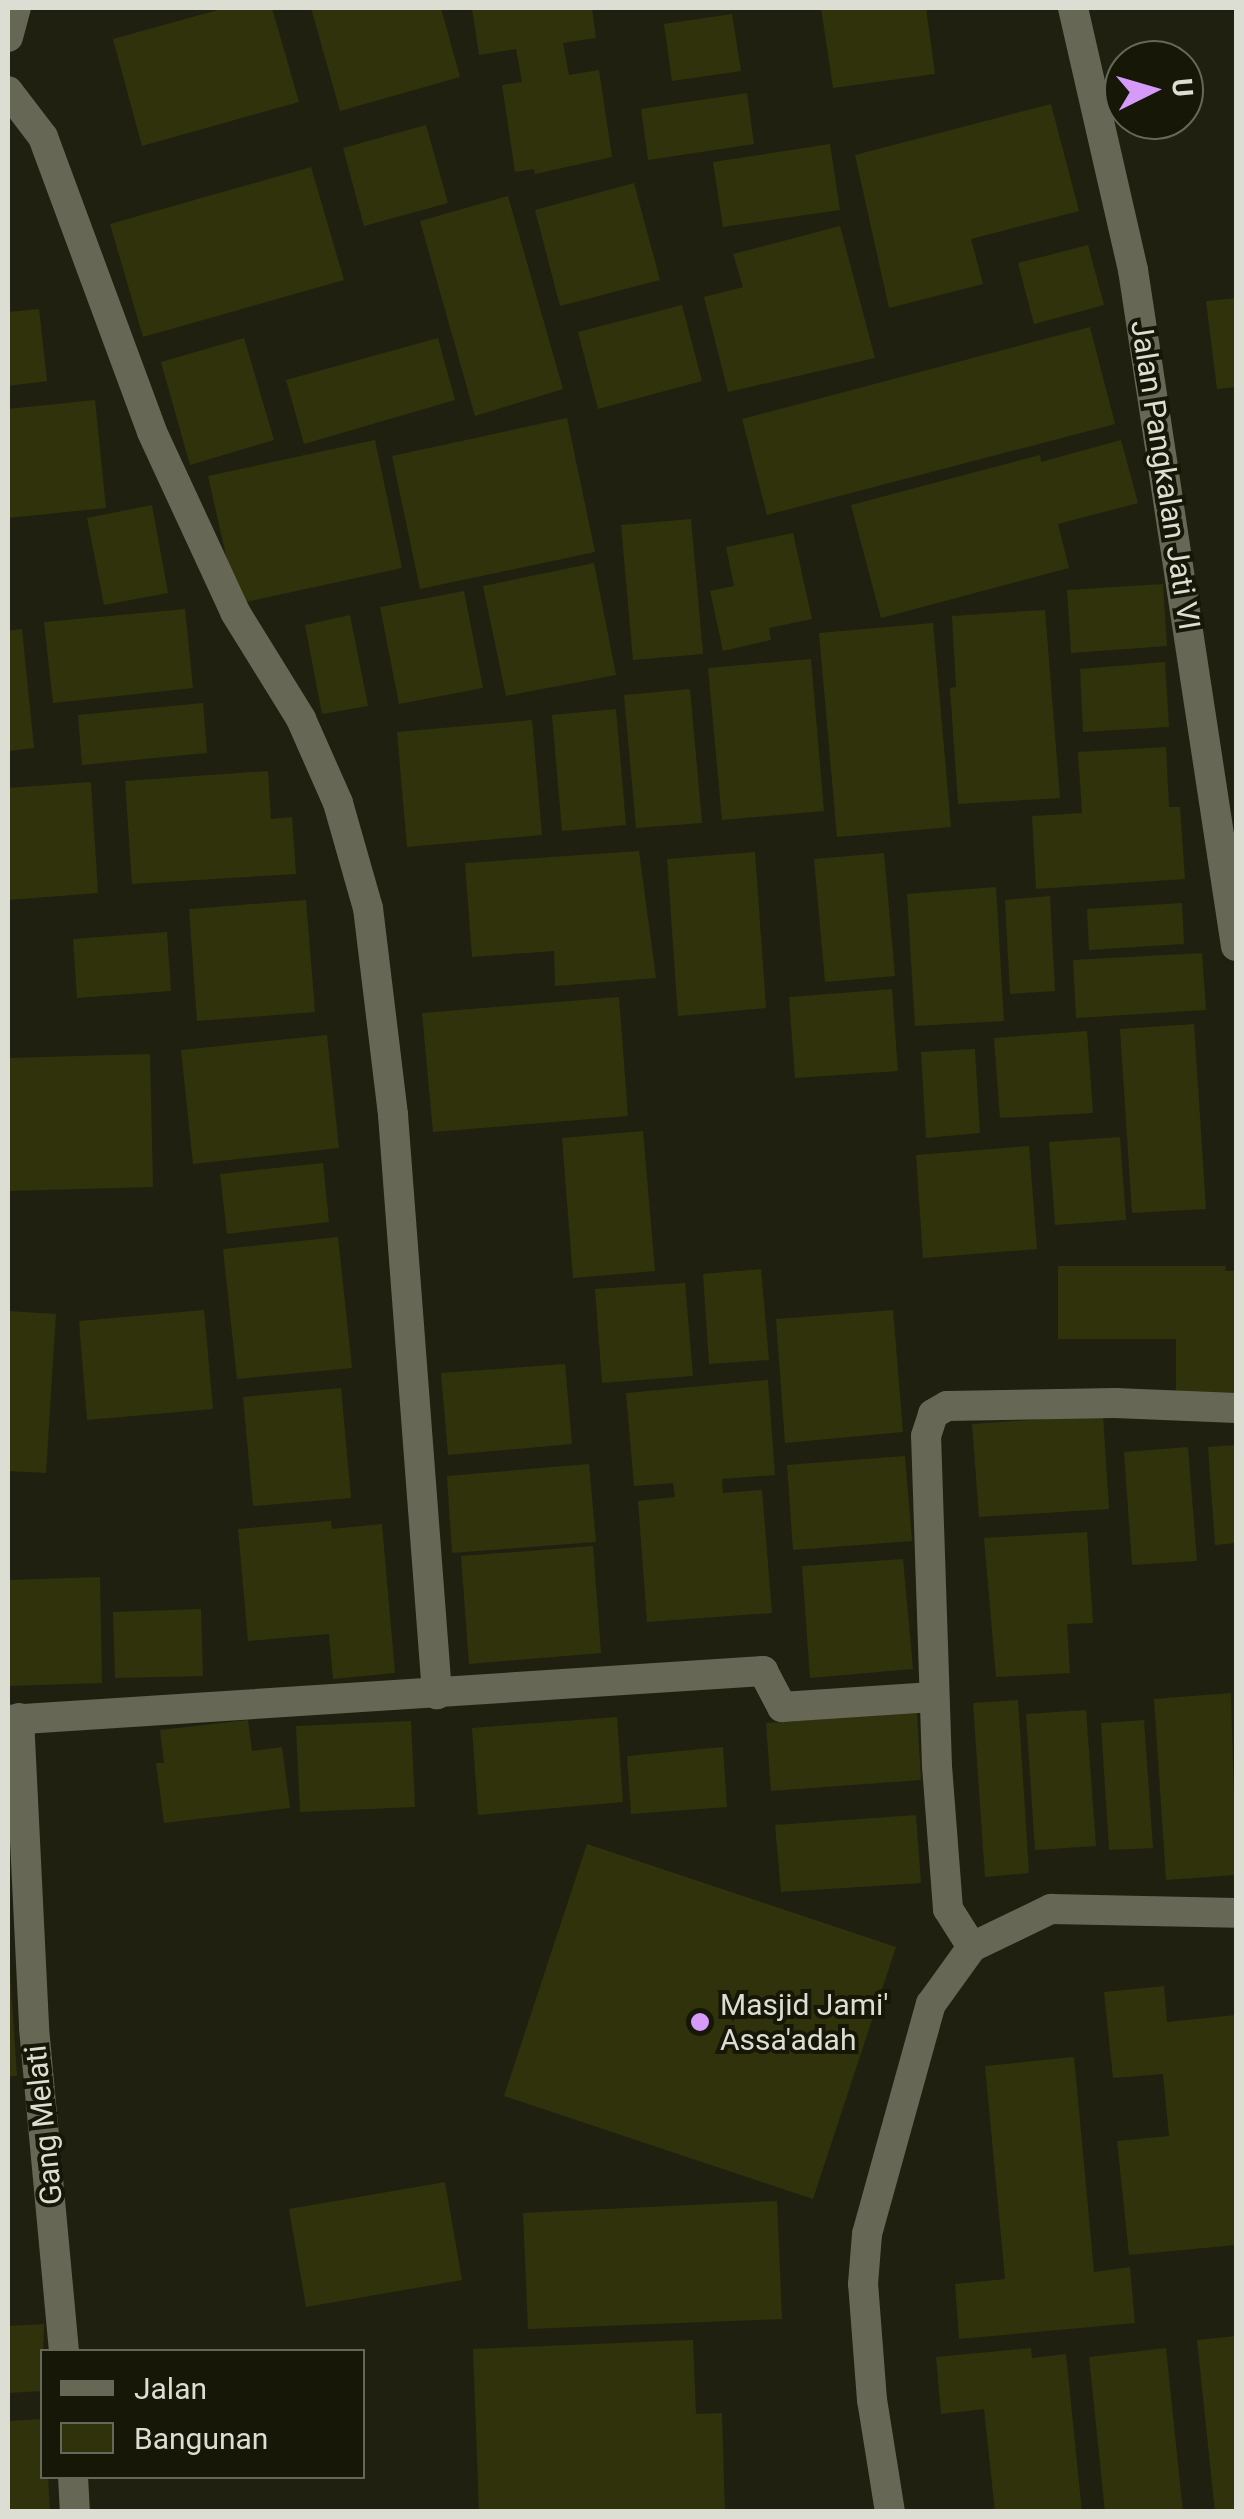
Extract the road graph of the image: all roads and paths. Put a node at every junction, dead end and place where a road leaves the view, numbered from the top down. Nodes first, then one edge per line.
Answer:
1 (16, 8) edge
2 (1072, 8) edge
3 (8, 37) edge
4 (8, 91) edge
5 (1236, 946) edge
6 (1236, 1408) edge
7 (437, 1694) junction
8 (932, 1697) junction
9 (13, 1719) edge
10 (1236, 1913) edge
11 (972, 1947) junction
12 (64, 2349) edge
13 (73, 2479) edge
14 (75, 2512) edge
15 (890, 2512) edge

1 - 3 street
2 - 5 street, Jalan Pangkalan Jati VI
4 - 7 street
6 - 8 street
7 - 8 street
7 - 9 street
8 - 11 street
9 - 12 street, Gang Melati
10 - 11 street
11 - 15 street
13 - 14 street

